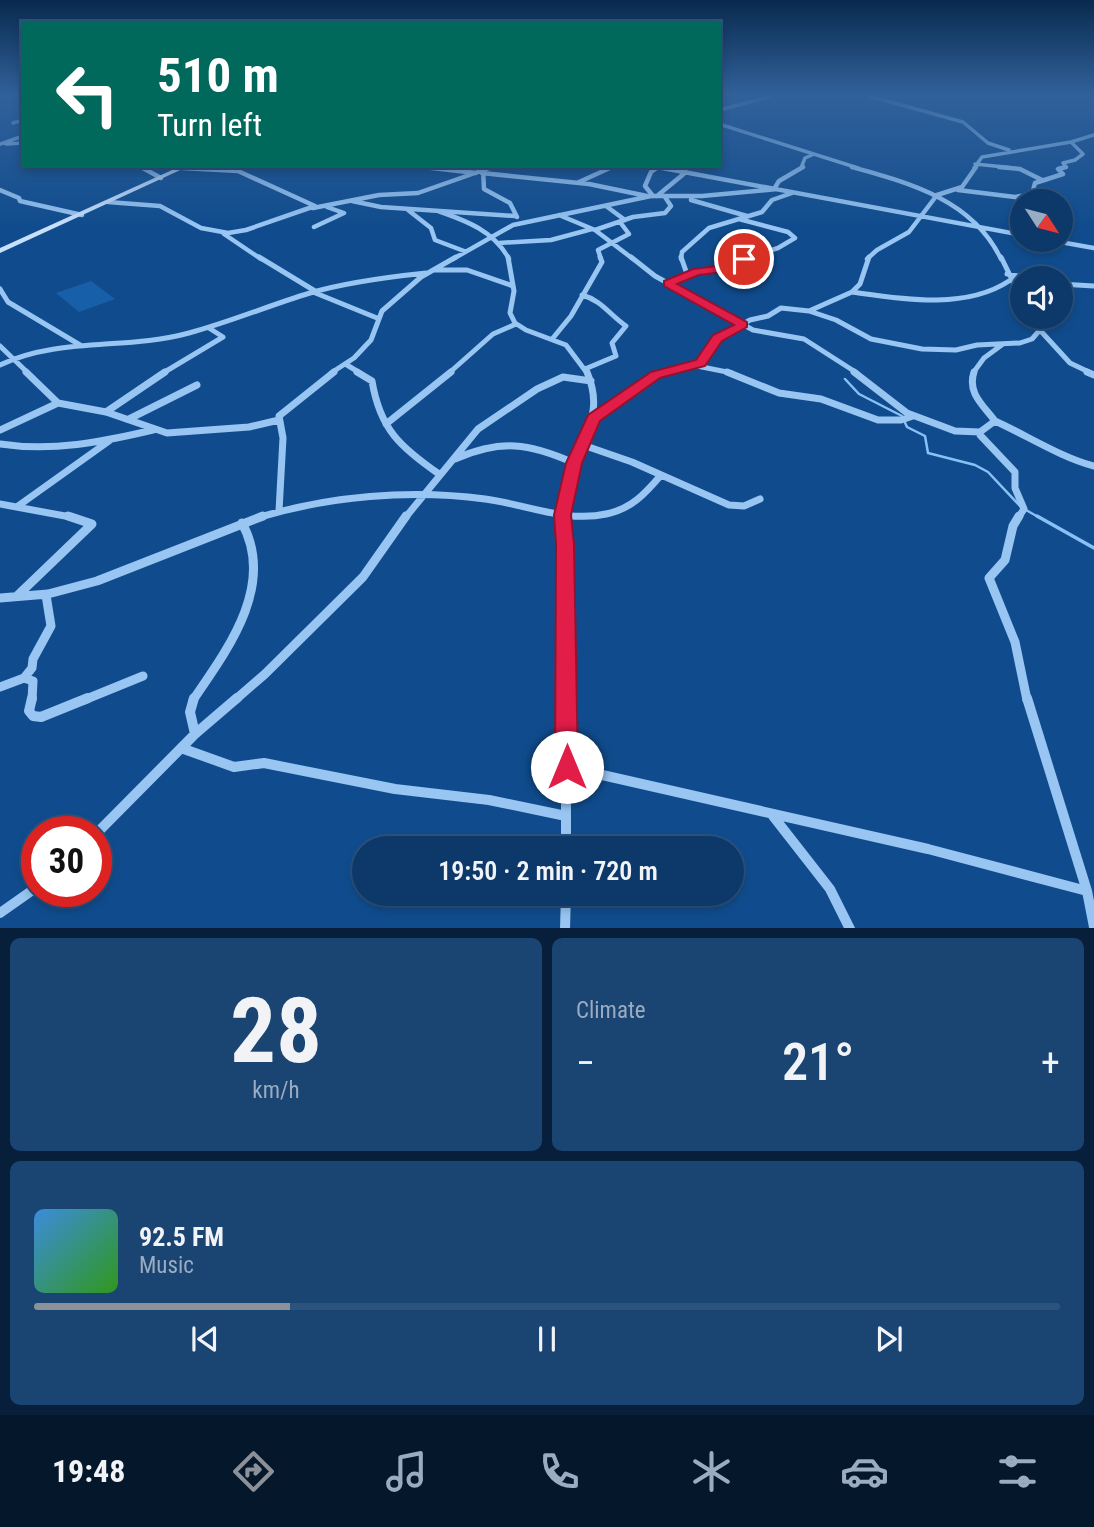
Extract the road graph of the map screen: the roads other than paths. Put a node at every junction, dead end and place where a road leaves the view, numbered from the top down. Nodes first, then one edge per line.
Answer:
1 (765, 139) edge
2 (984, 139) edge
3 (1080, 139) edge
4 (1071, 142) junction
5 (0, 144) edge
6 (21, 144) edge
7 (1010, 151) junction
8 (813, 155) junction
9 (975, 164) junction
10 (144, 168) edge
11 (182, 168) edge
12 (198, 168) edge
13 (443, 168) edge
14 (609, 168) edge
15 (655, 168) edge
16 (662, 168) edge
17 (481, 171) edge
18 (686, 172) junction
19 (161, 178) junction
20 (1042, 180) junction
21 (578, 183) junction
22 (776, 189) junction
23 (1033, 189) edge
24 (0, 190) edge
25 (957, 190) junction
26 (793, 193) junction
27 (937, 195) junction
28 (656, 196) junction
29 (692, 196) junction
30 (1010, 196) edge
31 (351, 201) junction
32 (108, 202) junction
33 (320, 206) junction
34 (606, 206) junction
35 (313, 208) junction
36 (406, 209) junction
37 (438, 211) junction
38 (82, 215) junction
39 (558, 215) junction
40 (922, 215) junction
41 (515, 216) junction
42 (748, 216) junction
43 (739, 219) junction
44 (622, 221) junction
45 (523, 222) junction
46 (314, 227) dead end
47 (594, 229) junction
48 (983, 229) junction
49 (223, 233) junction
50 (1010, 234) edge
51 (496, 239) junction
52 (1073, 243) edge
53 (612, 244) junction
54 (1093, 246) edge
55 (0, 251) edge
56 (464, 251) junction
57 (429, 271) junction
58 (687, 274) junction
59 (1007, 274) junction
60 (1010, 275) edge
61 (1009, 281) joint
62 (668, 284) junction
63 (1073, 285) edge
64 (513, 286) junction
65 (1094, 286) edge
66 (0, 289) edge
67 (314, 292) junction
68 (852, 292) junction
69 (582, 295) junction
70 (809, 311) junction
71 (377, 318) junction
72 (516, 324) junction
73 (743, 325) junction
74 (208, 328) junction
75 (1038, 329) edge
76 (1039, 329) edge
77 (552, 338) junction
78 (1003, 344) junction
79 (80, 345) junction
80 (0, 346) edge
81 (15, 358) junction
82 (0, 365) edge
83 (346, 365) junction
84 (697, 366) junction
85 (585, 369) junction
86 (1094, 375) edge
87 (591, 381) junction
88 (197, 385) dead end
89 (58, 403) junction
90 (106, 412) junction
91 (913, 416) junction
92 (593, 418) junction
93 (130, 419) junction
94 (279, 419) junction
95 (995, 421) junction
96 (386, 424) junction
97 (154, 429) junction
98 (0, 430) edge
99 (979, 432) junction
100 (110, 441) junction
101 (0, 444) edge
102 (583, 445) junction
103 (450, 461) junction
104 (574, 463) junction
105 (1094, 466) edge
106 (439, 474) junction
107 (661, 475) junction
108 (421, 495) junction
109 (760, 499) dead end
110 (0, 504) edge
111 (18, 506) junction
112 (279, 511) junction
113 (563, 515) junction
114 (242, 523) junction
115 (46, 595) junction
116 (17, 596) junction
117 (0, 598) edge
118 (143, 676) dead end
119 (24, 678) junction
120 (0, 687) edge
121 (195, 734) junction
122 (181, 748) junction
123 (567, 767) junction
124 (566, 816) junction
125 (773, 816) junction
126 (112, 818) edge
127 (566, 836) edge
128 (1087, 891) junction
129 (21, 898) edge
130 (566, 906) edge
131 (0, 913) edge
132 (1094, 926) edge
133 (565, 928) edge
134 (850, 928) edge

1 - 8 street
2 - 7 street
3 - 4 street
4 - 7 street
4 - 20 street
5 - 6 street
7 - 9 street
8 - 22 street
8 - 27 street
9 - 20 street
9 - 25 street
10 - 19 street
11 - 19 street
12 - 35 street
13 - 17 street
14 - 21 street
15 - 28 street
16 - 18 street
17 - 21 street
17 - 31 street
17 - 41 street
18 - 22 street
18 - 28 street
19 - 32 street
20 - 23 street
21 - 28 street
22 - 26 street
22 - 29 street
24 - 38 street
25 - 27 street
25 - 30 street
26 - 40 street
26 - 42 street
27 - 40 street
27 - 48 street
28 - 29 street
28 - 34 street
28 - 44 street
29 - 42 street
31 - 33 street
31 - 36 street
32 - 38 street
32 - 49 street
33 - 35 street
33 - 46 street
34 - 39 street
34 - 44 street
35 - 49 street
36 - 37 street
36 - 56 street
37 - 41 street
37 - 51 street
38 - 55 street
39 - 45 street
39 - 47 street
40 - 48 street
40 - 68 street
41 - 45 street
42 - 43 street
43 - 58 street
43 - 58 street
44 - 47 street
44 - 53 street
45 - 51 street
47 - 51 street
47 - 53 street
48 - 50 street
48 - 59 street
49 - 67 street
51 - 56 street
51 - 64 street
52 - 54 street
53 - 62 street
53 - 69 street
56 - 57 street
57 - 64 street
57 - 67 street
57 - 71 street
58 - 62 street
59 - 60 street
59 - 61 street
61 - 68 street
62 - 73 street
63 - 65 street
64 - 72 street
66 - 79 street
67 - 71 street
67 - 74 street
68 - 70 street
69 - 77 street
69 - 85 street
70 - 73 street
70 - 78 street
71 - 83 street
72 - 77 street
72 - 96 street
73 - 84 street
73 - 91 street
74 - 79 street
74 - 90 street
75 - 78 street
76 - 86 street
77 - 85 street
78 - 95 street
79 - 81 street
80 - 81 street
81 - 82 street
81 - 89 street
83 - 94 street
83 - 96 street
84 - 91 street
84 - 92 street
85 - 87 street
87 - 92 street
87 - 103 street
88 - 93 street
89 - 90 street
89 - 98 street
90 - 93 street
91 - 99 street
92 - 102 street
93 - 97 street
94 - 97 street
94 - 112 street
95 - 99 street
95 - 105 street
96 - 106 street
97 - 100 street
99 - 128 street
100 - 101 street
100 - 111 street
102 - 104 street
102 - 107 street
103 - 104 street
103 - 106 street
104 - 113 street
106 - 108 street
107 - 109 street
107 - 113 street
108 - 112 street
108 - 113 street
108 - 121 street
110 - 111 street
111 - 116 street
112 - 114 street
113 - 123 street
114 - 115 street
114 - 121 street
115 - 116 street
115 - 119 street
116 - 117 street
118 - 119 street
119 - 120 street
121 - 122 street
122 - 124 street
122 - 126 street
123 - 124 street
123 - 125 street
124 - 127 street
125 - 128 street
125 - 134 street
128 - 132 street
129 - 131 street
130 - 133 street

